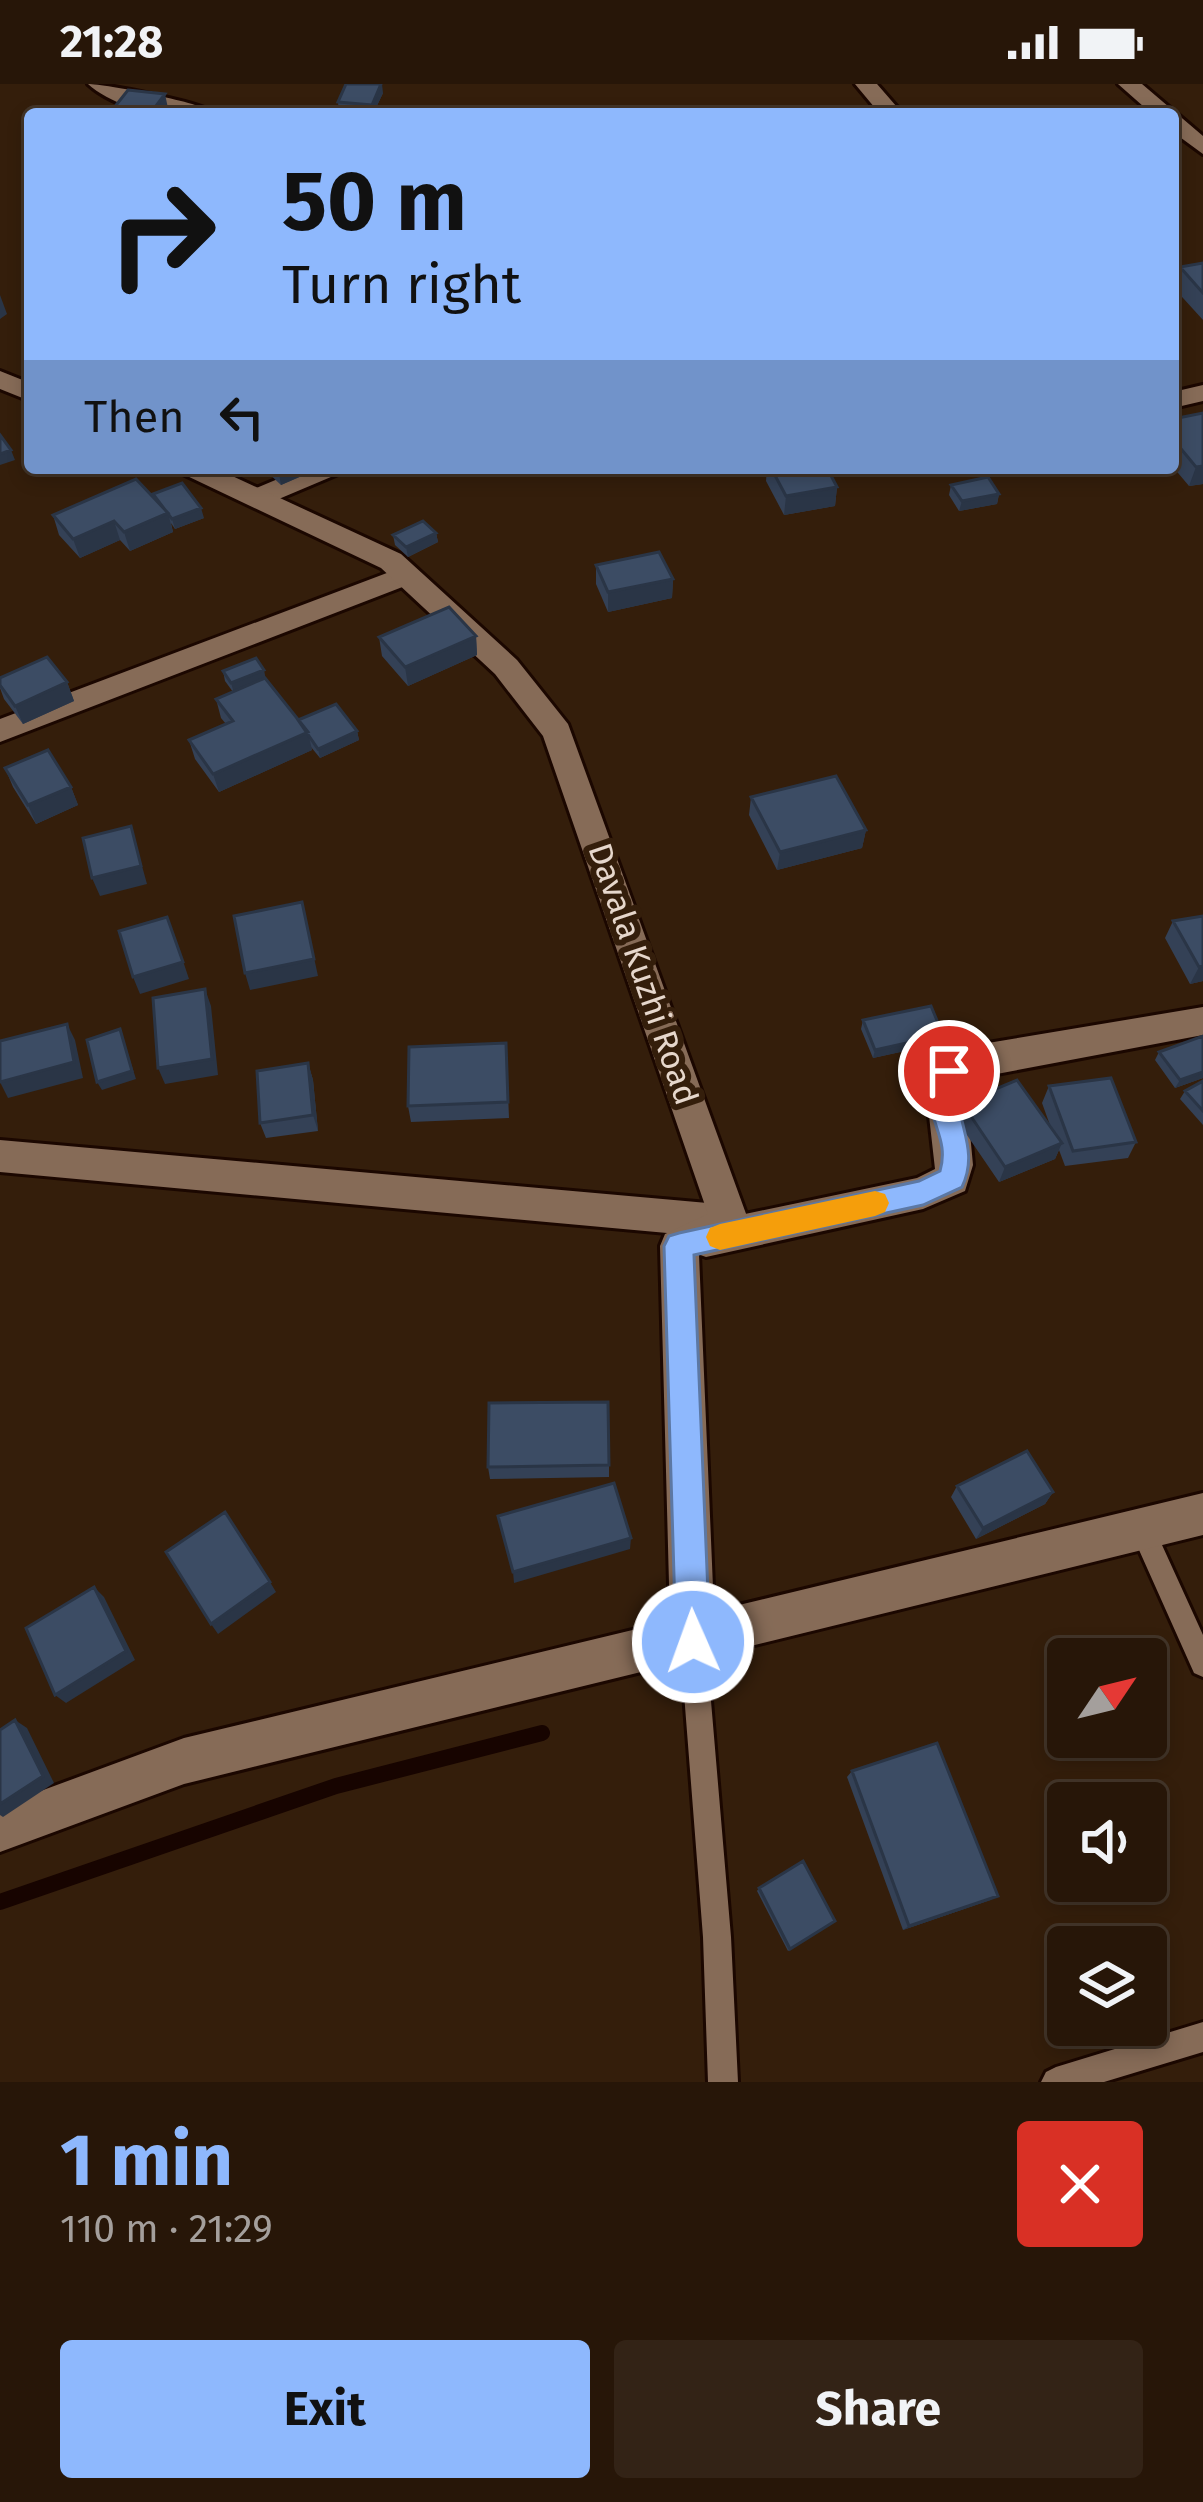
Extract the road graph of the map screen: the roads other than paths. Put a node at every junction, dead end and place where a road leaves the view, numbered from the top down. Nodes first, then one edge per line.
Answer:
1 (99, 84) edge
2 (866, 84) edge
3 (1129, 84) edge
4 (180, 108) edge
5 (887, 108) edge
6 (1159, 108) edge
7 (1179, 126) edge
8 (1203, 147) edge
9 (206, 474) edge
10 (314, 474) edge
11 (257, 498) junction
12 (407, 574) junction
13 (0, 731) edge
14 (1203, 1021) edge
15 (0, 1156) edge
16 (730, 1222) junction
17 (679, 1246) junction
18 (1203, 1514) edge
19 (1143, 1532) junction
20 (693, 1642) junction
21 (1203, 1664) edge
22 (0, 1829) edge
23 (1203, 2037) edge
24 (723, 2082) edge
25 (1056, 2082) edge

1 - 4 street
2 - 5 street
3 - 6 street
7 - 8 street
9 - 11 street, Davala Kuzhi Road
10 - 11 street
11 - 12 street, Davala Kuzhi Road
12 - 13 street
12 - 16 street, Davala Kuzhi Road
14 - 17 street
15 - 16 street
16 - 17 street
17 - 20 street
18 - 19 street
19 - 20 street
19 - 21 lane
20 - 22 street
20 - 24 lane
23 - 25 lane

